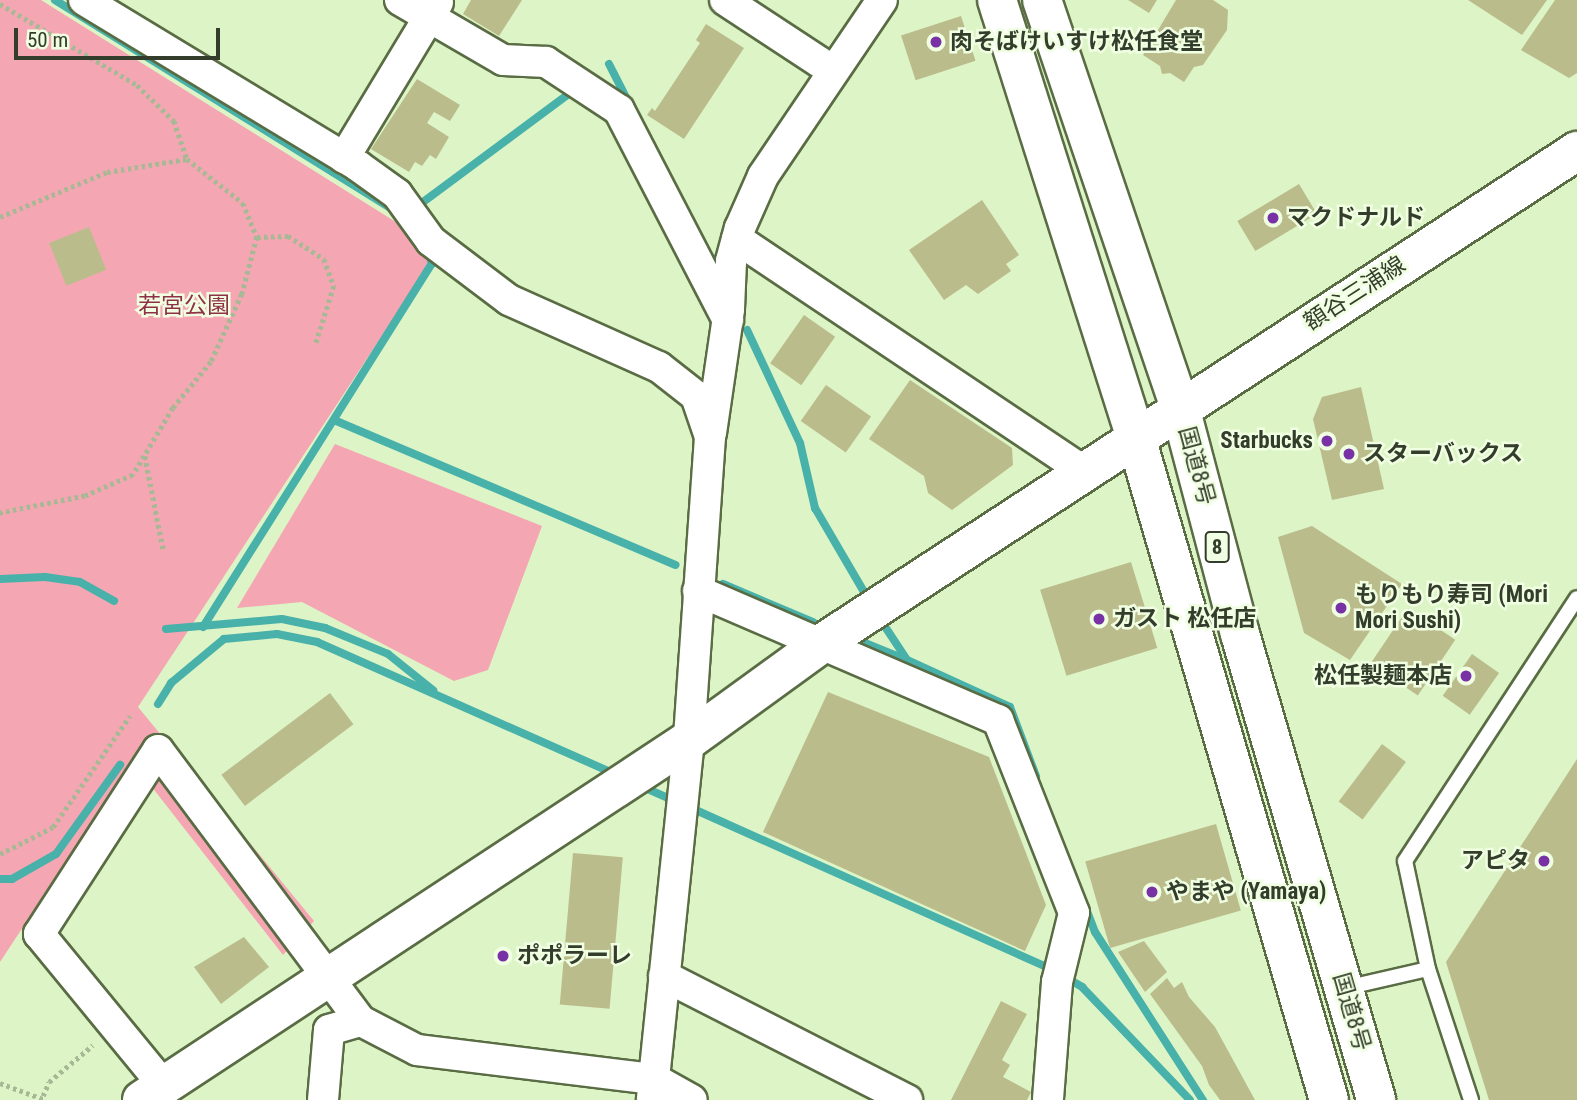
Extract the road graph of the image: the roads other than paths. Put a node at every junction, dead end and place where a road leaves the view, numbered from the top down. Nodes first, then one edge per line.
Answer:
1 (84, 0) edge
2 (400, 0) edge
3 (724, 0) edge
4 (882, 0) edge
5 (997, 0) edge
6 (1042, 0) edge
7 (434, 9) edge
8 (833, 71) junction
9 (1577, 151) edge
10 (344, 158) junction
11 (737, 239) junction
12 (728, 320) junction
13 (1180, 407) junction
14 (710, 437) junction
15 (1137, 441) junction
16 (1086, 473) junction
17 (698, 591) junction
18 (1577, 598) edge
19 (821, 644) junction
20 (689, 740) junction
21 (1428, 969) junction
22 (664, 976) junction
23 (328, 979) junction
24 (1344, 988) junction
25 (362, 1021) junction
26 (653, 1089) edge
27 (153, 1093) edge
28 (323, 1100) edge
29 (692, 1100) edge
30 (907, 1100) edge
31 (1048, 1100) edge
32 (1329, 1100) edge
33 (1376, 1100) edge
34 (1471, 1100) edge

1 - 10 street
2 - 7 street
3 - 8 street
4 - 8 street
5 - 15 main road, 国道8号 / 8
6 - 13 main road, 国道8号 / 8
7 - 10 street
7 - 12 street
8 - 11 street
9 - 13 main road, 額谷三浦線
10 - 14 street
11 - 12 street
11 - 16 street
12 - 14 street
13 - 15 main road, 額谷三浦線
13 - 24 main road, 国道8号 / 8
14 - 17 street
15 - 16 main road, 額谷三浦線
15 - 32 main road, 国道8号 / 8
16 - 19 main road, 額谷三浦線
17 - 19 street
17 - 20 street
18 - 21 lane
19 - 20 main road, 額谷三浦線
19 - 31 street
20 - 22 street
20 - 23 main road, 額谷三浦線
21 - 24 lane
21 - 34 lane
22 - 26 street
22 - 30 street
23 - 25 street
23 - 27 main road, 額谷三浦線
23 - 27 street
24 - 33 main road, 国道8号 / 8
25 - 26 street
25 - 28 street
26 - 29 street

